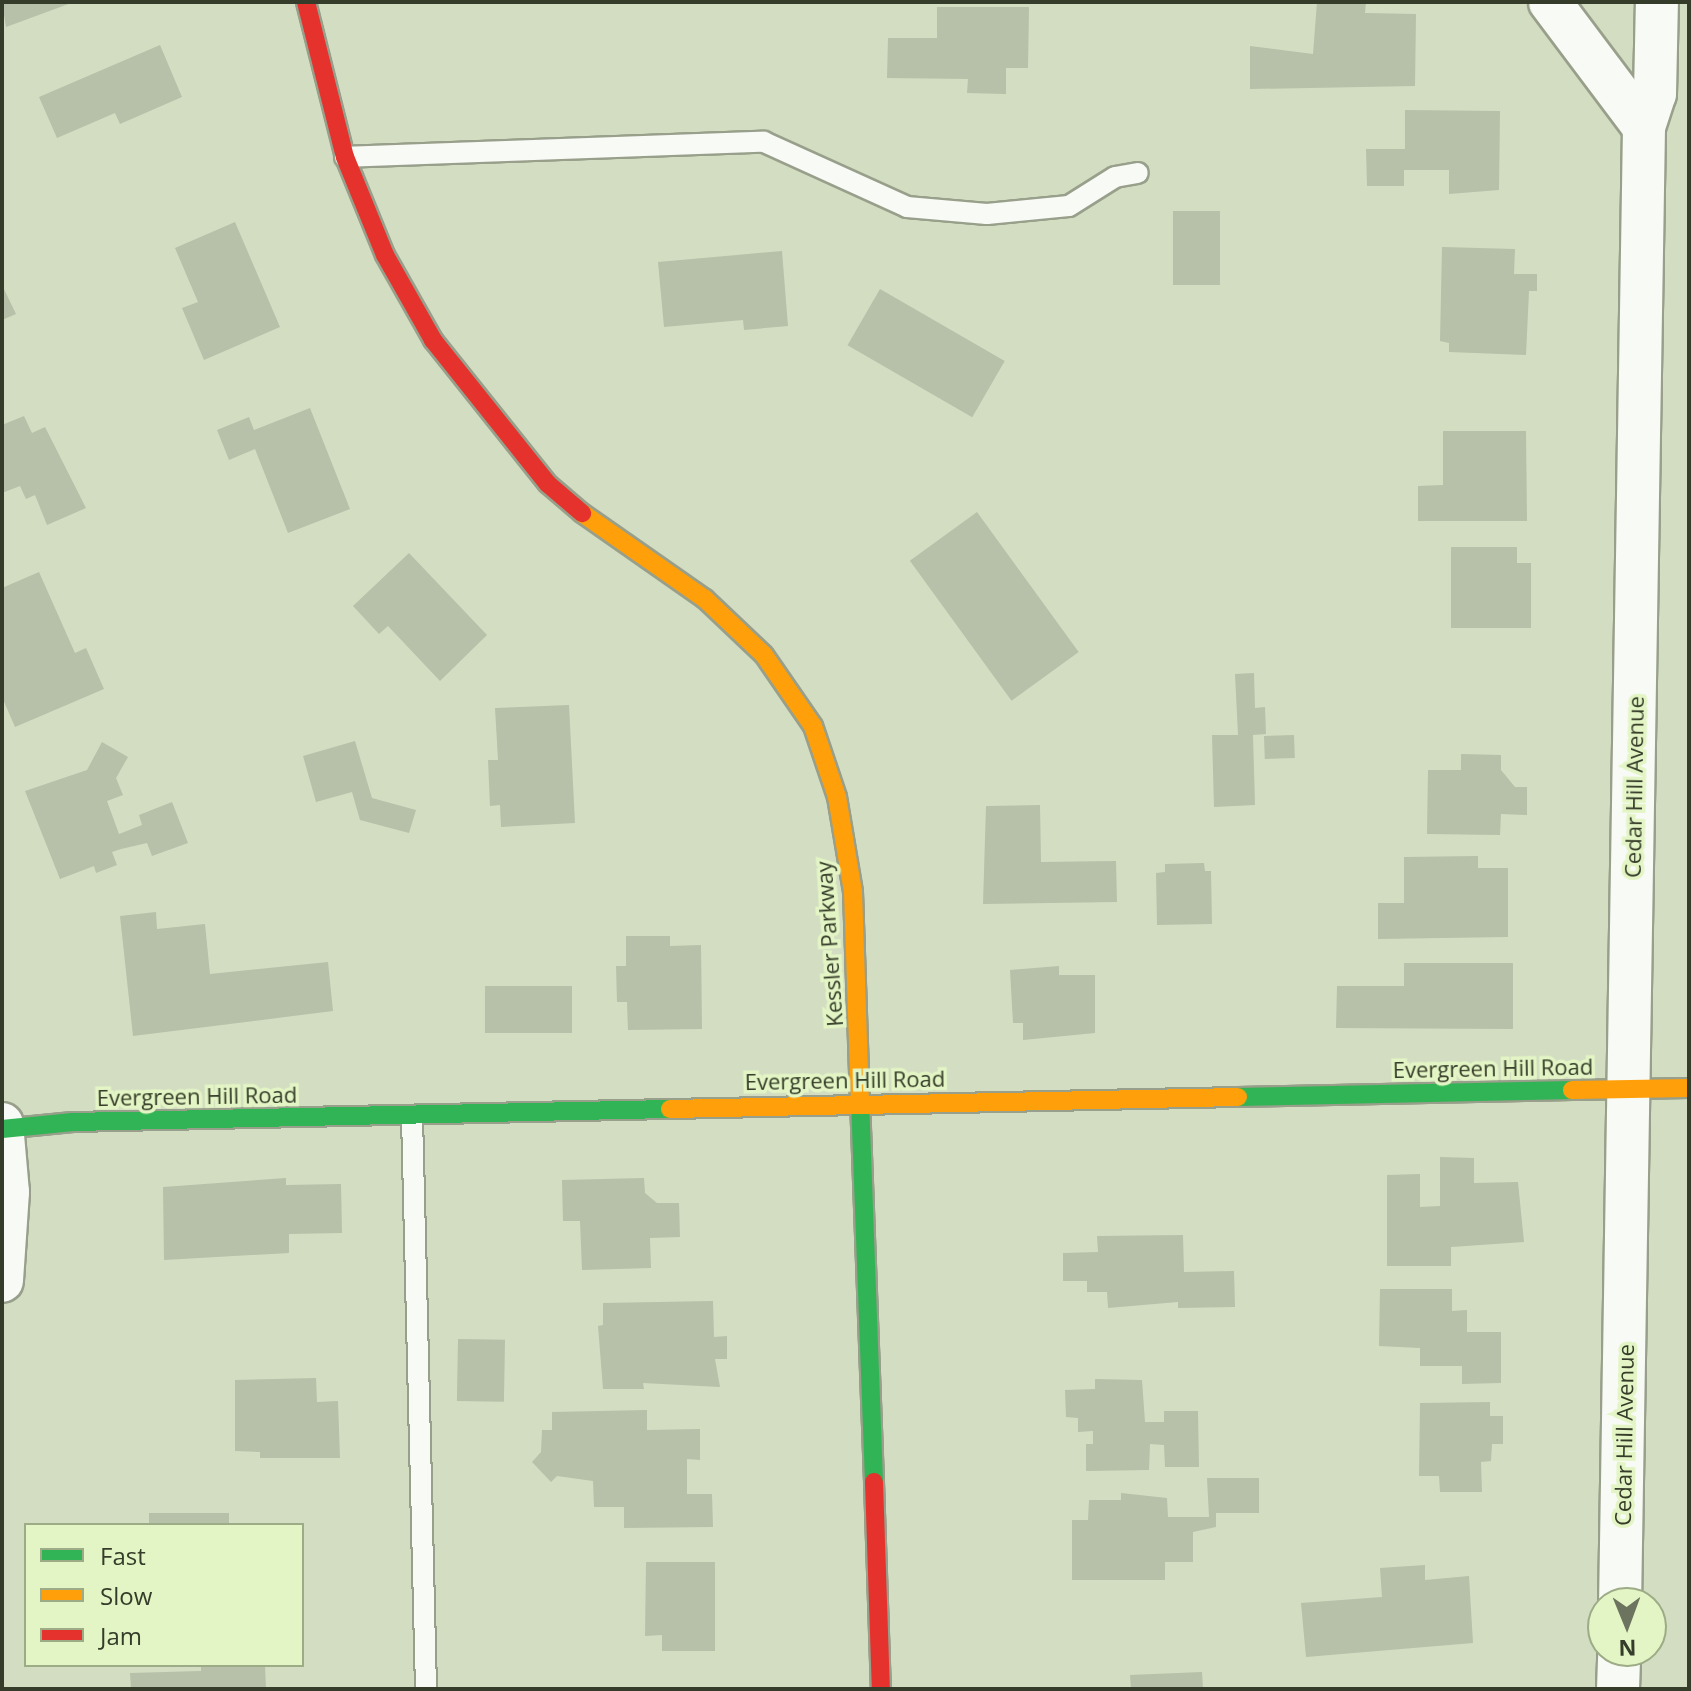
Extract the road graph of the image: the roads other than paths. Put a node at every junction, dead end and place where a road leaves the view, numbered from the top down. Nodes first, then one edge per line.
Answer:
1 (306, 2) edge
2 (1550, 2) edge
3 (1657, 2) edge
4 (1644, 127) junction
5 (345, 157) junction
6 (1138, 173) dead end
7 (1689, 1088) edge
8 (1631, 1089) junction
9 (863, 1104) junction
10 (412, 1116) junction
11 (3, 1127) edge
12 (2, 1281) edge
13 (1620, 1587) edge
14 (1619, 1667) edge
15 (426, 1689) edge
16 (881, 1689) edge
17 (1618, 1689) edge

1 - 5 street, Kessler Parkway
2 - 4 street
3 - 4 street, Cedar Hill Avenue
4 - 8 street, Cedar Hill Avenue
5 - 6 lane
5 - 9 street, Kessler Parkway
7 - 8 street, Evergreen Hill Road
8 - 9 street, Evergreen Hill Road
8 - 13 street, Cedar Hill Avenue
9 - 10 street, Evergreen Hill Road
9 - 16 street, Kessler Parkway
10 - 11 street, Evergreen Hill Road
10 - 15 lane
11 - 12 street
14 - 17 street

